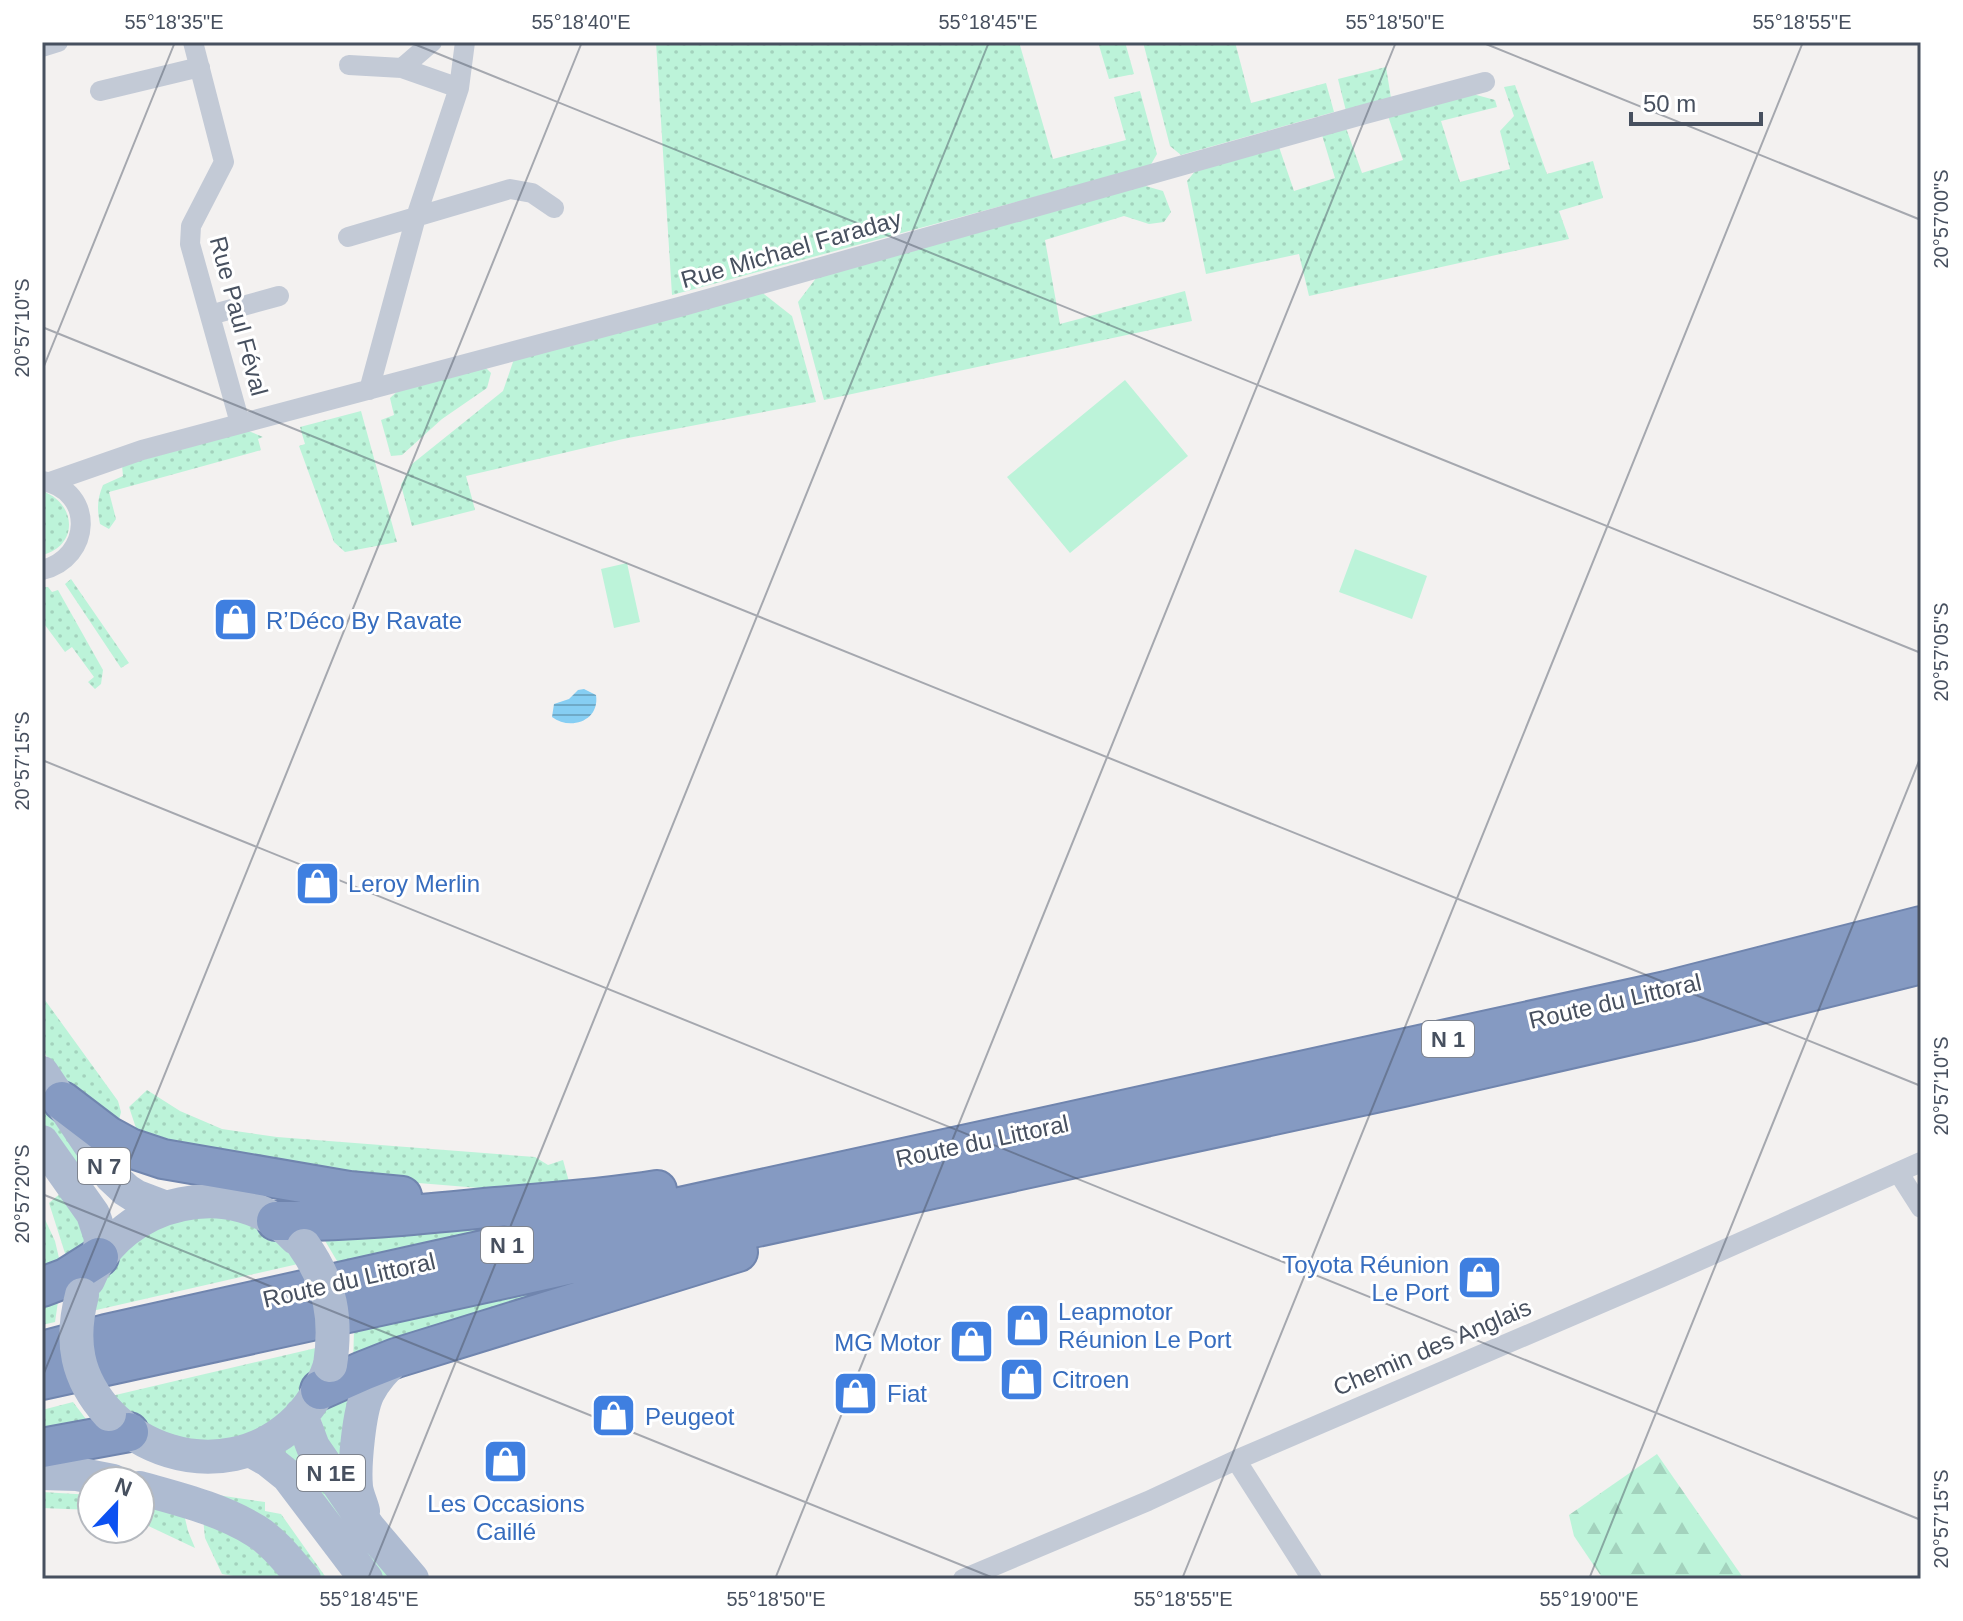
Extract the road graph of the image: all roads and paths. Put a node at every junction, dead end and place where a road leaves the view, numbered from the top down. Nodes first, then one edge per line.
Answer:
1 (58, 42) edge
2 (193, 42) edge
3 (432, 42) edge
4 (465, 42) edge
5 (42, 47) edge
6 (349, 65) dead end
7 (200, 67) junction
8 (402, 68) junction
9 (1485, 82) dead end
10 (459, 88) junction
11 (100, 91) dead end
12 (554, 208) dead end
13 (416, 217) junction
14 (348, 237) dead end
15 (279, 296) dead end
16 (210, 315) junction
17 (369, 390) junction
18 (240, 423) junction
19 (110, 460) junction
20 (46, 481) edge
21 (71, 498) junction
22 (42, 570) edge
23 (1921, 926) edge
24 (1921, 964) edge
25 (52, 1087) edge
26 (42, 1142) edge
27 (972, 1144) junction
28 (1921, 1162) edge
29 (1898, 1172) junction
30 (966, 1182) junction
31 (528, 1204) junction
32 (166, 1208) junction
33 (1921, 1208) edge
34 (276, 1221) junction
35 (99, 1257) junction
36 (42, 1287) edge
37 (42, 1351) edge
38 (396, 1358) junction
39 (42, 1380) edge
40 (317, 1390) junction
41 (119, 1423) junction
42 (42, 1448) edge
43 (250, 1450) junction
44 (1236, 1460) junction
45 (42, 1473) edge
46 (76, 1474) edge
47 (156, 1492) edge
48 (368, 1527) junction
49 (1004, 1571) edge
50 (304, 1579) edge
51 (366, 1579) edge
52 (412, 1579) edge
53 (963, 1579) edge
54 (1312, 1579) edge

1 - 5 street
2 - 7 street, Rue Paul Féval
3 - 8 street
4 - 10 street
6 - 8 street
7 - 11 street
7 - 16 street, Rue Paul Féval
8 - 10 street
9 - 17 street, Rue Michael Faraday
10 - 13 street
12 - 13 street
13 - 14 street
13 - 17 street
15 - 16 street
16 - 18 street, Rue Paul Féval
17 - 18 street, Rue Michael Faraday
18 - 19 street, Rue Michael Faraday
19 - 20 street, Rue Michael Faraday
19 - 21 street, Rue Michael Faraday
20 - 21 street
21 - 22 street
23 - 27 highway, Route du Littoral / N 1
24 - 30 highway, Route du Littoral / N 1
25 - 31 highway
25 - 32 main road, N 7
26 - 35 main road, N 7
27 - 31 highway
27 - 37 highway, Route du Littoral / N 1
28 - 29 street, Chemin des Anglais
29 - 33 street
29 - 44 street, Chemin des Anglais
30 - 38 highway
30 - 39 highway, Route du Littoral / N 1
31 - 34 highway
32 - 34 main road
32 - 35 main road
34 - 40 main road, bridge
35 - 36 highway
35 - 41 main road, bridge
38 - 40 highway
38 - 48 main road
40 - 43 main road
40 - 48 main road, N 1E
41 - 42 highway
41 - 43 main road
43 - 51 main road, N 1E
44 - 49 street, Chemin des Anglais
44 - 54 street
45 - 46 main road
47 - 50 main road
48 - 52 main road, N 1E
49 - 53 street, Chemin des Anglais

